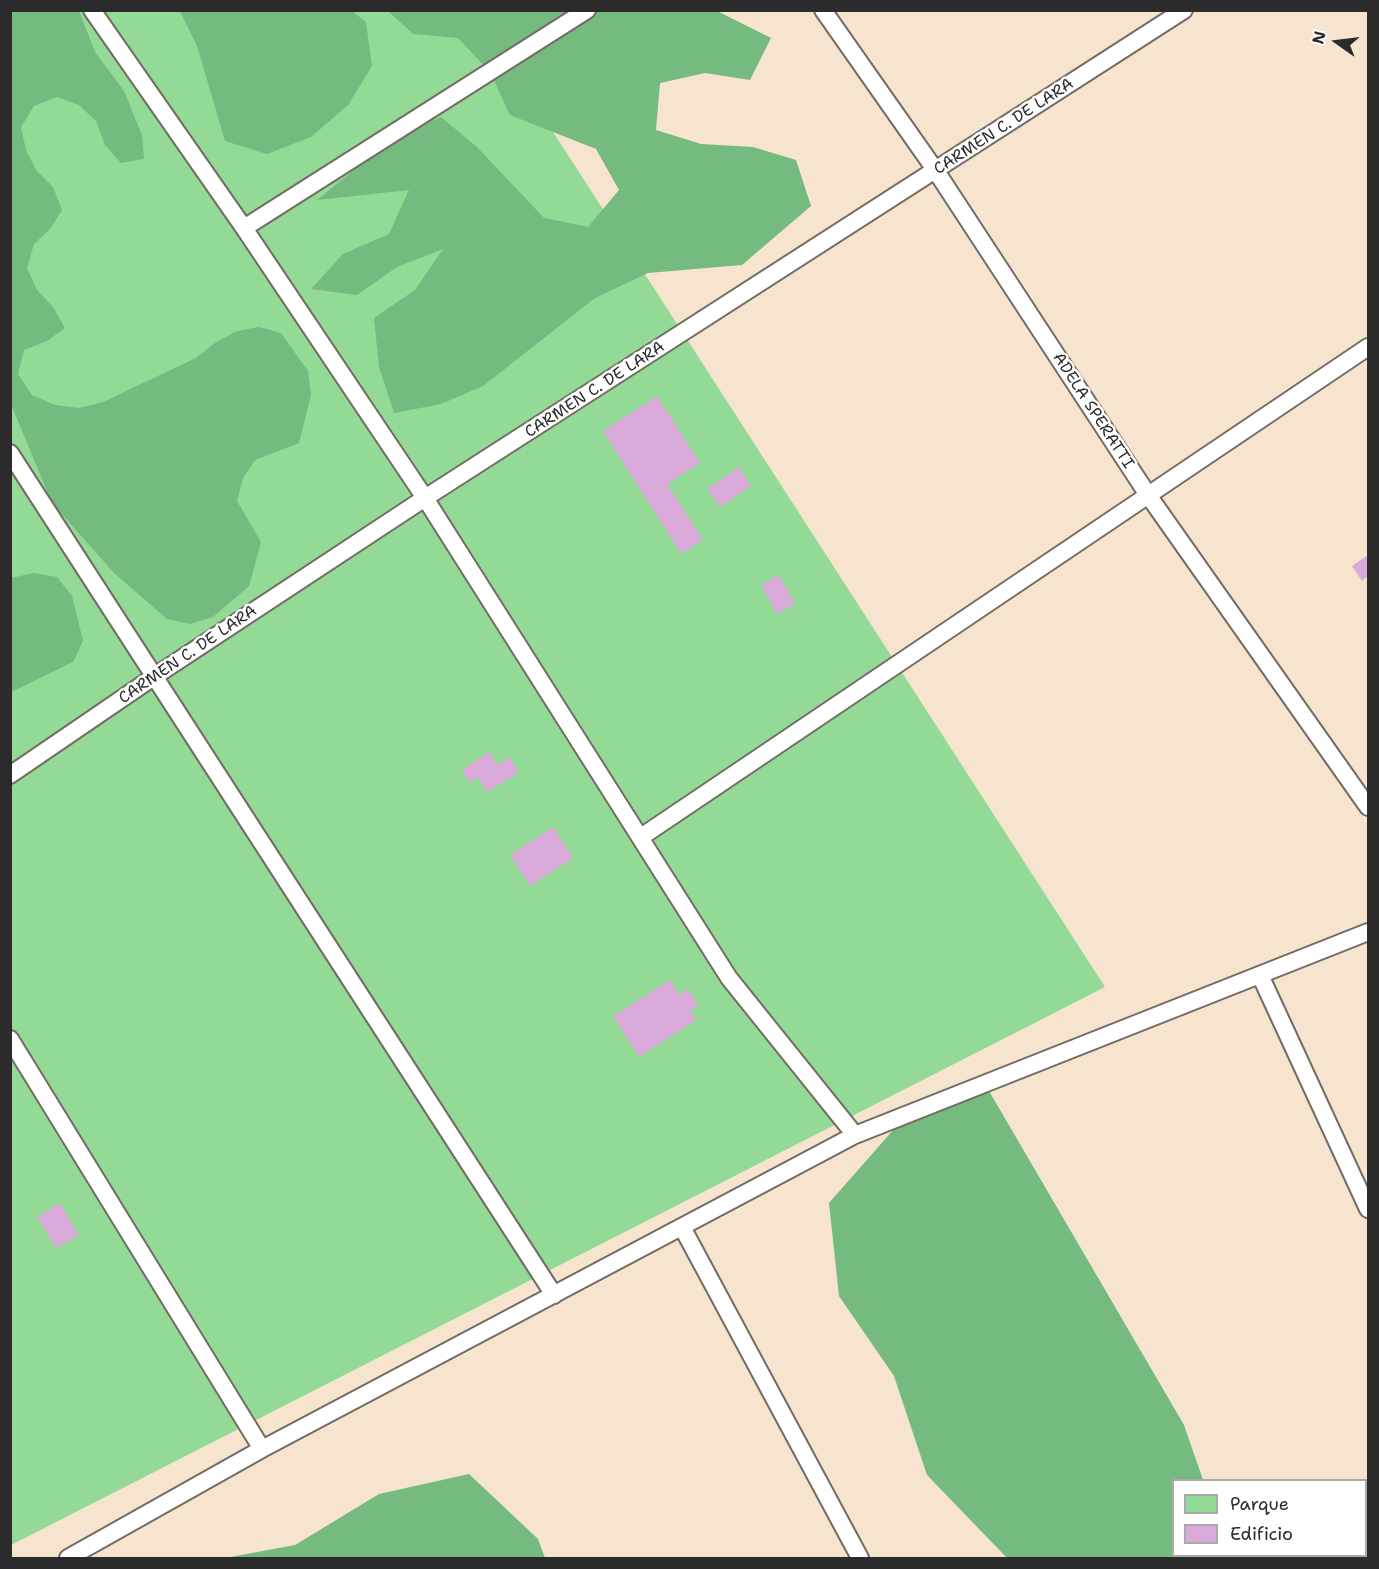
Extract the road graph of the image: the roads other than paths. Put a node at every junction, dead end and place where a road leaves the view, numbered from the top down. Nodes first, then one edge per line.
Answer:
1 (92, 10) edge
2 (588, 10) edge
3 (824, 10) edge
4 (1184, 10) edge
5 (936, 171) junction
6 (244, 228) junction
7 (1368, 347) edge
8 (10, 453) edge
9 (1148, 495) junction
10 (425, 498) junction
11 (155, 676) junction
12 (10, 775) edge
13 (1368, 807) edge
14 (641, 837) junction
15 (1368, 932) edge
16 (1260, 975) junction
17 (10, 1039) edge
18 (855, 1136) junction
19 (1368, 1209) edge
20 (682, 1227) junction
21 (554, 1295) junction
22 (262, 1449) junction
23 (69, 1558) edge
24 (860, 1558) edge

1 - 6 lane
2 - 6 lane
3 - 5 lane, ADELA SPERATTI
4 - 5 lane, CARMEN C. DE LARA
5 - 9 lane, ADELA SPERATTI
5 - 10 lane, CARMEN C. DE LARA
6 - 10 lane
7 - 9 lane
8 - 11 lane
9 - 13 lane, ADELA SPERATTI
9 - 14 lane
10 - 11 lane, CARMEN C. DE LARA
10 - 14 lane
11 - 12 lane, CARMEN C. DE LARA
11 - 21 lane
14 - 18 lane
15 - 16 lane
16 - 18 lane
16 - 19 lane
17 - 22 lane
18 - 20 lane
20 - 21 lane
20 - 24 lane
21 - 22 lane
22 - 23 lane

